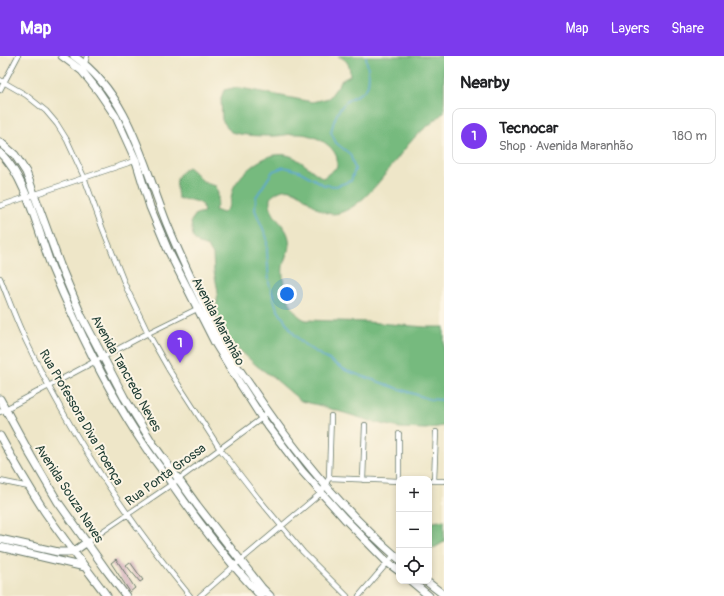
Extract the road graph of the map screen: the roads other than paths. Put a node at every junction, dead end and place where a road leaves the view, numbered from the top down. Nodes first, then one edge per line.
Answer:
1 (18, 56) edge
2 (62, 56) edge
3 (74, 56) edge
4 (87, 56) edge
5 (85, 64) junction
6 (82, 71) junction
7 (2, 81) edge
8 (0, 90) edge
9 (0, 142) edge
10 (0, 153) edge
11 (144, 157) junction
12 (136, 161) junction
13 (84, 177) junction
14 (35, 194) junction
15 (26, 196) junction
16 (0, 206) edge
17 (0, 278) edge
18 (204, 305) junction
19 (197, 309) junction
20 (148, 333) junction
21 (103, 357) junction
22 (95, 361) junction
23 (49, 387) junction
24 (0, 399) edge
25 (2, 410) edge
26 (268, 411) junction
27 (331, 416) dead end
28 (262, 418) junction
29 (365, 425) dead end
30 (436, 432) dead end
31 (399, 434) dead end
32 (0, 436) edge
33 (220, 449) junction
34 (399, 476) edge
35 (363, 480) junction
36 (0, 481) edge
37 (175, 481) junction
38 (327, 481) junction
39 (396, 481) edge
40 (432, 481) edge
41 (444, 481) edge
42 (29, 487) junction
43 (320, 493) junction
44 (128, 515) junction
45 (281, 526) junction
46 (0, 539) edge
47 (87, 542) junction
48 (0, 547) edge
49 (73, 552) junction
50 (396, 556) edge
51 (396, 558) edge
52 (240, 560) junction
53 (388, 563) junction
54 (234, 566) junction
55 (85, 567) junction
56 (396, 570) edge
57 (415, 584) edge
58 (430, 584) edge
59 (444, 595) edge
60 (107, 596) edge
61 (126, 596) edge
62 (190, 596) edge
63 (200, 596) edge
64 (261, 596) edge
65 (270, 596) edge
66 (345, 596) edge
67 (359, 596) edge
68 (430, 596) edge

1 - 7 street
2 - 6 street, Avenida Maranhão
3 - 5 street, Avenida Maranhão
4 - 5 street
5 - 6 street
5 - 11 street, Avenida Maranhão
6 - 12 street, Avenida Maranhão
7 - 8 street
7 - 13 street
9 - 14 street, Avenida Tancredo Neves
10 - 15 street, Avenida Tancredo Neves
11 - 12 street
11 - 18 street, Avenida Maranhão
12 - 13 street
12 - 19 street, Avenida Maranhão
13 - 14 street
13 - 20 street
14 - 15 street
14 - 21 street, Avenida Tancredo Neves
15 - 16 street
15 - 22 street, Avenida Tancredo Neves
17 - 23 street, Rua Professora Diva Proença
18 - 19 street
18 - 26 street, Avenida Maranhão
19 - 20 street
19 - 28 street, Avenida Maranhão
20 - 21 street
20 - 33 street
21 - 22 street
21 - 37 street, Avenida Tancredo Neves
22 - 23 street
22 - 37 street, Avenida Tancredo Neves
23 - 25 street
23 - 44 street, Rua Professora Diva Proença
24 - 25 street, Avenida Souza Naves
25 - 47 street, Avenida Souza Naves
26 - 28 street, Rua Ponta Grossa
26 - 38 street, Avenida Maranhão
27 - 38 street
28 - 33 street, Rua Ponta Grossa
28 - 43 street, Avenida Maranhão
29 - 35 street
30 - 40 street
31 - 34 street
32 - 42 street
33 - 37 street, Rua Ponta Grossa
33 - 45 street
35 - 38 street
35 - 39 street
36 - 42 street
37 - 44 street, Rua Ponta Grossa
37 - 52 street, Avenida Tancredo Neves
37 - 54 street, Avenida Tancredo Neves
38 - 43 street
38 - 50 street, Avenida Maranhão
40 - 41 street
42 - 49 street
43 - 45 street
43 - 53 street, Avenida Maranhão
44 - 47 street, Rua Ponta Grossa
44 - 62 street, Rua Professora Diva Proença
45 - 52 street
45 - 66 street
46 - 49 street
47 - 49 street, Rua Ponta Grossa
47 - 61 street, Avenida Souza Naves
48 - 55 street
49 - 55 street
51 - 53 street
52 - 54 street
52 - 65 street, Avenida Tancredo Neves
53 - 56 street, Avenida Maranhão
53 - 67 street
54 - 63 street
54 - 64 street, Avenida Tancredo Neves
55 - 60 street
57 - 68 street
58 - 59 street

